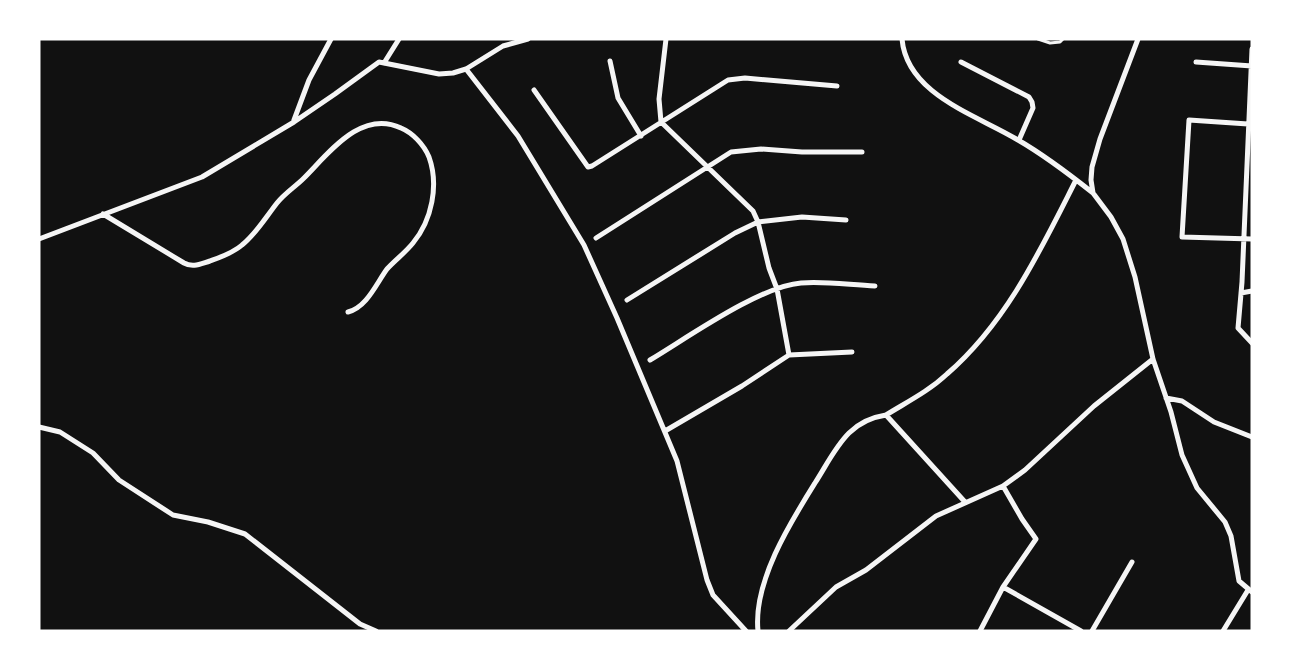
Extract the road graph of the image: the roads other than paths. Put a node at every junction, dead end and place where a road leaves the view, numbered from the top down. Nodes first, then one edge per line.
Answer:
1 (331, 39) edge
2 (399, 39) edge
3 (528, 39) edge
4 (666, 39) edge
5 (902, 39) edge
6 (1038, 39) edge
7 (1063, 39) edge
8 (1138, 39) edge
9 (1252, 49) edge
10 (610, 61) dead end
11 (961, 62) dead end
12 (1196, 62) dead end
13 (384, 63) junction
14 (1251, 66) edge
15 (466, 69) junction
16 (837, 86) dead end
17 (534, 90) dead end
18 (294, 122) junction
19 (662, 122) junction
20 (1248, 124) junction
21 (641, 136) junction
22 (1019, 140) junction
23 (862, 152) dead end
24 (710, 168) junction
25 (1076, 180) junction
26 (1249, 184) edge
27 (1093, 193) junction
28 (103, 214) junction
29 (846, 220) dead end
30 (758, 222) junction
31 (596, 238) dead end
32 (39, 239) edge
33 (1244, 239) junction
34 (1252, 239) edge
35 (874, 286) dead end
36 (777, 289) junction
37 (1252, 291) edge
38 (1241, 293) junction
39 (627, 300) dead end
40 (348, 312) dead end
41 (1252, 343) edge
42 (852, 352) dead end
43 (789, 355) junction
44 (1153, 359) junction
45 (650, 360) dead end
46 (1166, 398) junction
47 (886, 415) junction
48 (39, 427) edge
49 (665, 431) junction
50 (1252, 437) edge
51 (1003, 486) junction
52 (965, 502) junction
53 (1132, 562) dead end
54 (1003, 587) junction
55 (1250, 591) edge
56 (375, 631) edge
57 (746, 631) edge
58 (758, 631) edge
59 (789, 631) edge
60 (981, 631) edge
61 (1081, 631) edge
62 (1092, 631) edge
63 (1223, 631) edge

1 - 18 street
2 - 13 street
3 - 15 street
4 - 19 street
5 - 22 street
6 - 7 lane
8 - 27 street
9 - 14 street
10 - 21 street
11 - 22 street
12 - 14 street
13 - 15 street
13 - 18 street
14 - 20 street
15 - 49 street
16 - 19 street
17 - 21 street
18 - 28 street
19 - 21 street
19 - 24 street
20 - 26 street
20 - 33 street
22 - 25 street
23 - 24 street
24 - 30 street
24 - 31 street
25 - 27 street
25 - 47 street
26 - 33 street
27 - 44 street
28 - 32 street
28 - 40 street
29 - 30 street
30 - 36 street
30 - 39 street
33 - 34 street
33 - 38 street
35 - 36 street
36 - 43 street
36 - 45 street
37 - 38 street
38 - 41 street
42 - 43 street
43 - 49 street
44 - 46 street
44 - 51 street
46 - 50 street
46 - 55 street
47 - 52 street
47 - 58 street
48 - 56 street
49 - 57 street
51 - 52 street
51 - 54 street
52 - 59 street
53 - 62 street
54 - 60 street
54 - 61 street
55 - 63 street

